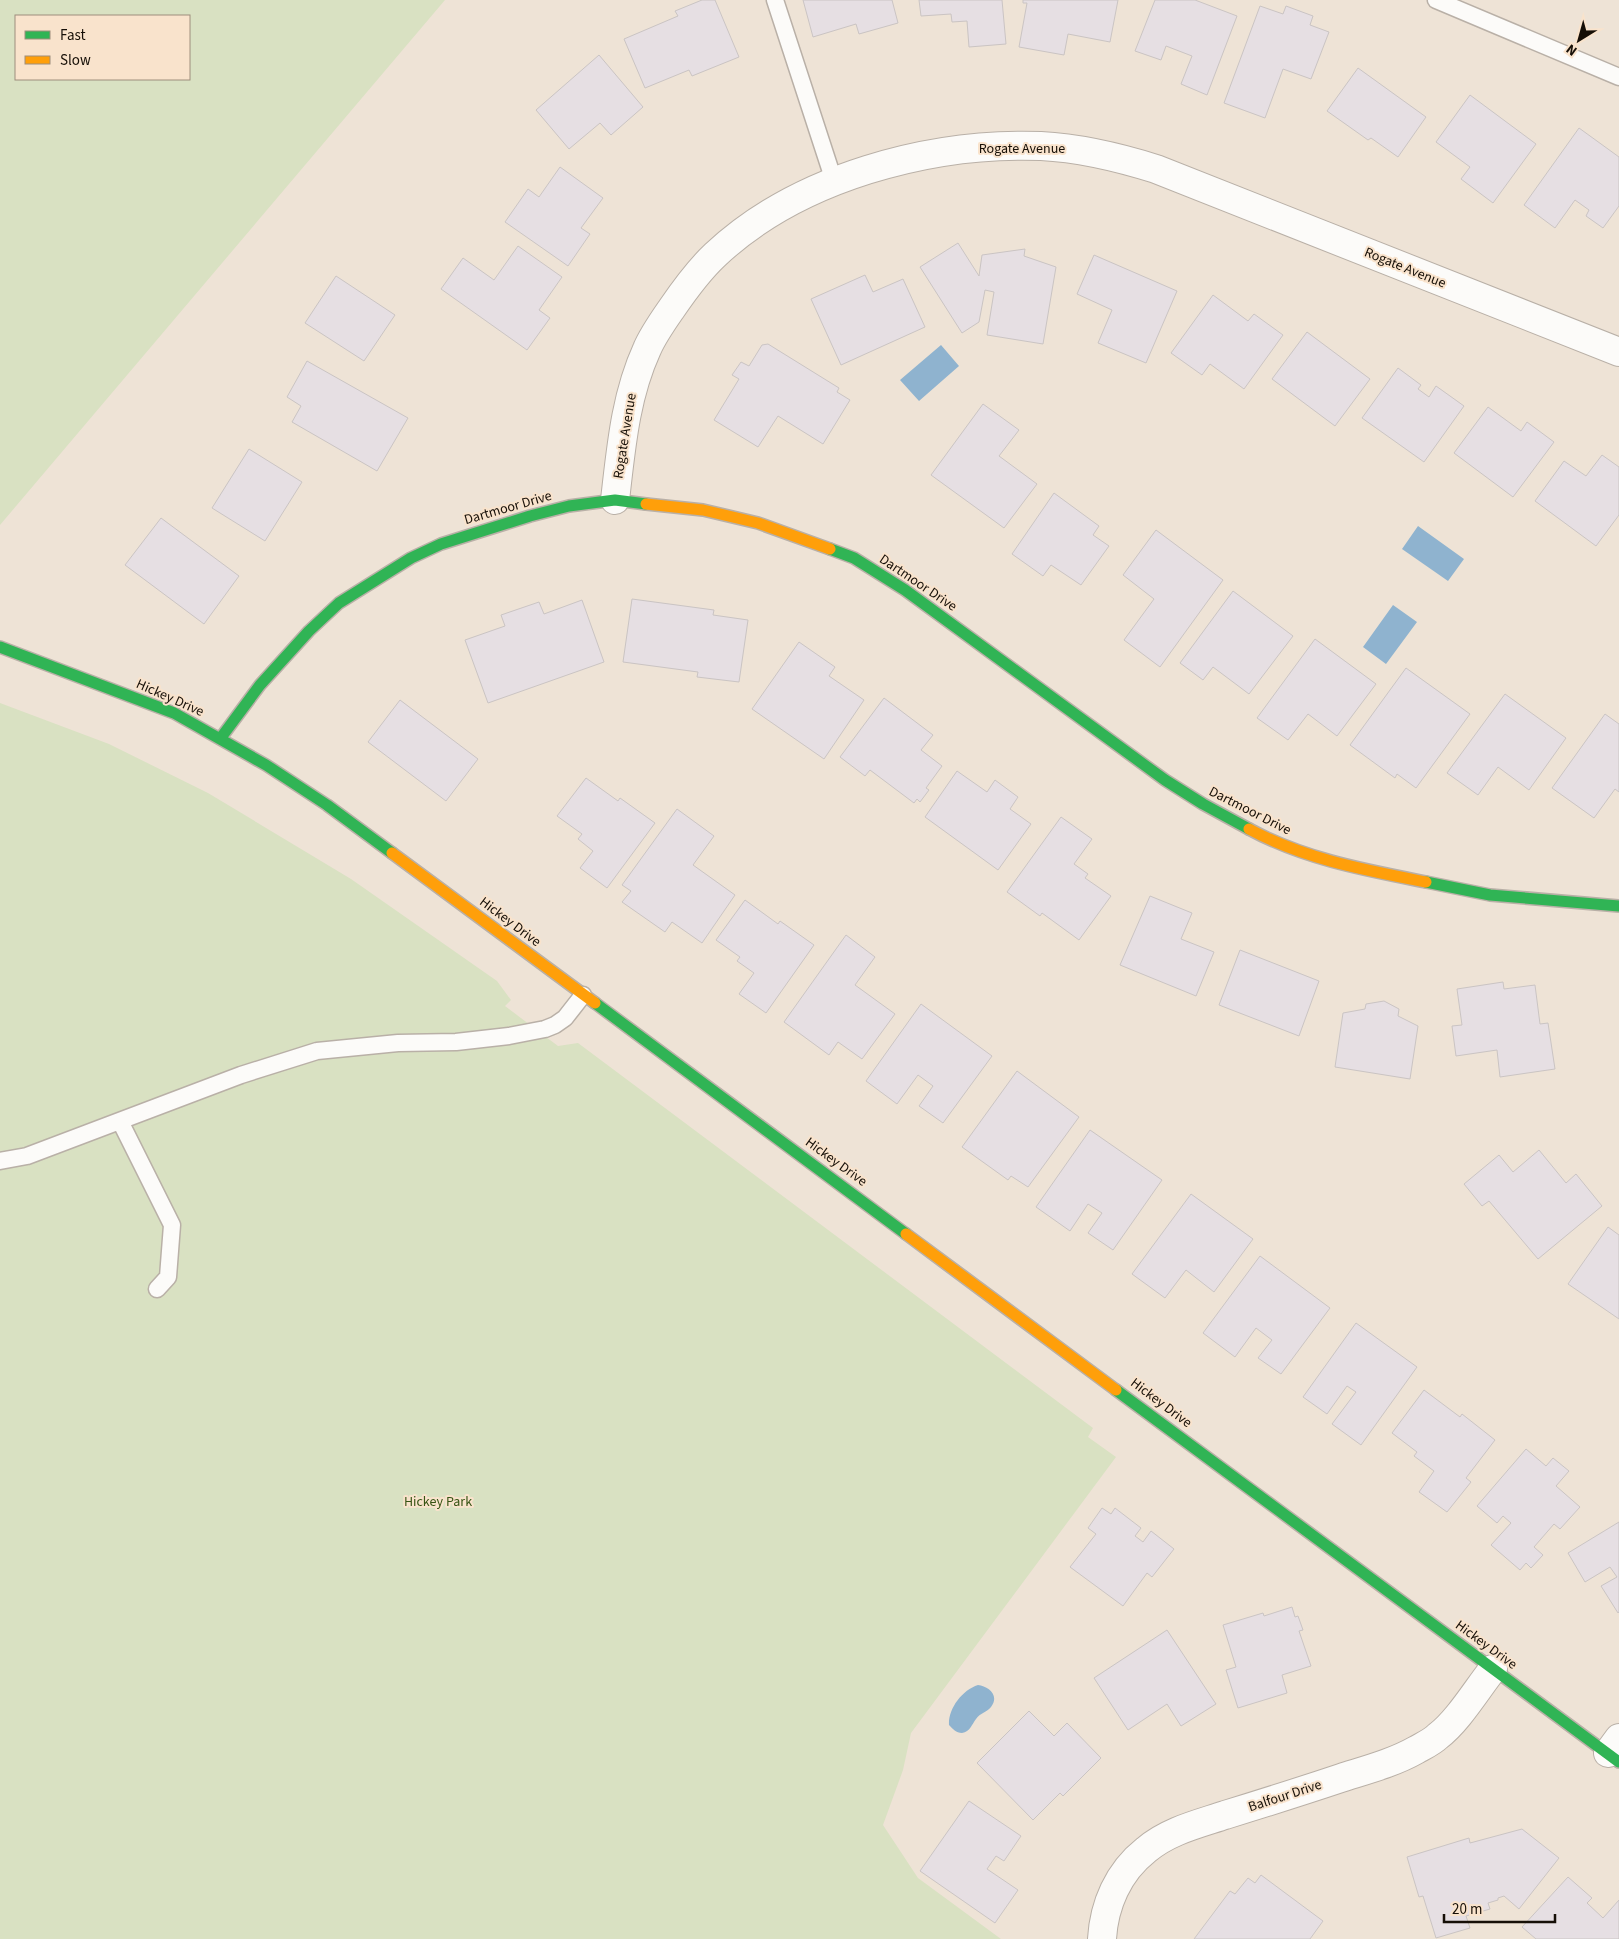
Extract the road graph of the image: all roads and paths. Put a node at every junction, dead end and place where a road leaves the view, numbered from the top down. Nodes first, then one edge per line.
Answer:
1 (775, 0) edge
2 (1436, 0) edge
3 (1619, 77) edge
4 (834, 181) junction
5 (1619, 352) edge
6 (615, 500) junction
7 (0, 647) edge
8 (220, 738) junction
9 (1619, 906) edge
10 (583, 994) junction
11 (120, 1121) junction
12 (0, 1161) edge
13 (157, 1289) dead end
14 (1493, 1669) junction
15 (1615, 1751) edge
16 (1102, 1939) edge

1 - 4 lane
2 - 3 lane
4 - 5 street, Rogate Avenue
4 - 6 street, Rogate Avenue
6 - 8 street, Dartmoor Drive
6 - 9 street, Dartmoor Drive
7 - 8 street, Hickey Drive
8 - 10 street, Hickey Drive
10 - 11 lane
10 - 14 street, Hickey Drive
11 - 12 lane
11 - 13 lane
14 - 15 street, Hickey Drive
14 - 16 street, Balfour Drive

